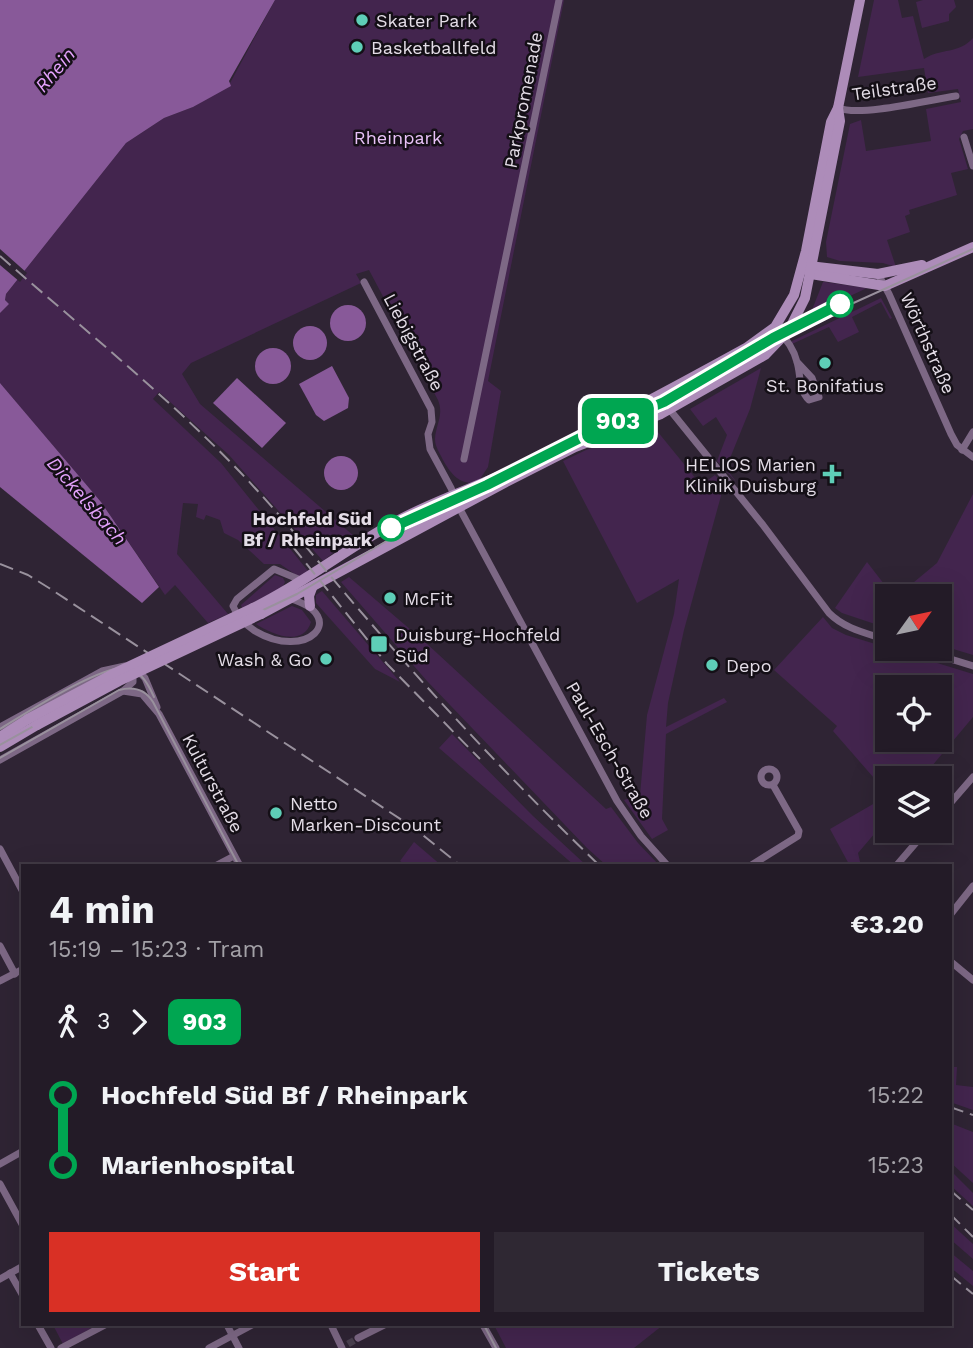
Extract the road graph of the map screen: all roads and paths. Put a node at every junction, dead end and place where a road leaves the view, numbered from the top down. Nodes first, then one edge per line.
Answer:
1 (559, 0) edge
2 (860, 0) edge
3 (956, 96) dead end
4 (838, 108) junction
5 (964, 137) dead end
6 (973, 166) edge
7 (973, 247) edge
8 (935, 264) junction
9 (918, 266) junction
10 (809, 268) junction
11 (878, 274) junction
12 (364, 282) dead end
13 (885, 286) junction
14 (775, 327) junction
15 (784, 336) junction
16 (797, 362) junction
17 (660, 394) junction
18 (670, 410) junction
19 (973, 432) edge
20 (962, 450) junction
21 (973, 457) edge
22 (464, 459) dead end
23 (454, 495) junction
24 (459, 507) junction
25 (286, 575) junction
26 (308, 584) junction
27 (289, 595) junction
28 (310, 606) junction
29 (875, 636) edge
30 (952, 660) edge
31 (128, 666) junction
32 (973, 666) edge
33 (123, 691) junction
34 (159, 714) junction
35 (33, 722) junction
36 (0, 727) edge
37 (0, 737) edge
38 (0, 747) edge
39 (0, 760) edge
40 (973, 777) edge
41 (773, 785) dead end
42 (952, 802) edge
43 (916, 843) edge
44 (0, 849) edge
45 (234, 856) junction
46 (219, 864) edge
47 (239, 864) edge
48 (666, 864) edge
49 (753, 864) edge
50 (898, 864) edge
51 (973, 886) edge
52 (21, 888) edge
53 (952, 912) edge
54 (0, 946) edge
55 (952, 963) edge
56 (21, 970) edge
57 (15, 974) junction
58 (973, 980) edge
59 (0, 981) edge
60 (21, 1153) edge
61 (0, 1164) edge
62 (0, 1184) edge
63 (21, 1222) edge
64 (21, 1267) edge
65 (10, 1273) junction
66 (0, 1279) edge
67 (21, 1292) edge
68 (39, 1326) edge
69 (103, 1326) edge
70 (228, 1326) edge
71 (250, 1326) edge
72 (332, 1326) edge
73 (382, 1326) edge
74 (484, 1326) edge
75 (233, 1335) junction
76 (81, 1338) junction
77 (358, 1338) tunnel mouth
78 (344, 1346) edge
79 (51, 1348) edge
80 (61, 1348) edge
81 (86, 1348) edge
82 (209, 1348) edge
83 (239, 1348) edge
84 (496, 1348) edge

1 - 22 street, Parkpromenade
2 - 4 street
3 - 4 street, Teilstraße
4 - 10 street
4 - 10 street
5 - 6 street
7 - 8 street
8 - 9 street
8 - 13 street
9 - 11 street
9 - 13 street
10 - 11 street
10 - 13 street
10 - 14 street
10 - 15 street
11 - 13 street, Wörthstraße
12 - 23 street, Liebigstraße
13 - 20 street, Wörthstraße
14 - 15 street
14 - 17 street
15 - 16 street
15 - 18 street
16 - 16 street
17 - 18 street
17 - 23 street
18 - 24 street
18 - 29 street
19 - 20 street
20 - 21 street, Wörthstraße
23 - 24 street, Paul-Esch-Straße
23 - 26 street
24 - 26 street
24 - 48 street, Paul-Esch-Straße
25 - 26 street
25 - 27 street
25 - 28 street
26 - 27 street
26 - 28 street
27 - 28 street
27 - 35 street, bridge
30 - 32 street
31 - 33 street
31 - 34 street, Kulturstraße
31 - 36 street
33 - 34 street
33 - 39 street
34 - 45 street, Kulturstraße
35 - 37 street
35 - 38 street
40 - 42 street
41 - 49 street
43 - 50 street
44 - 52 street
45 - 46 street
45 - 47 street, Kulturstraße
51 - 53 street
54 - 57 street
55 - 58 street
56 - 57 street
57 - 59 street
60 - 61 street
62 - 63 street
64 - 65 street
65 - 66 street
65 - 67 street
68 - 79 street
69 - 76 street
70 - 75 street
71 - 75 street
72 - 78 street
73 - 77 street
74 - 84 street
75 - 82 street
75 - 83 street
76 - 80 street
76 - 81 street

